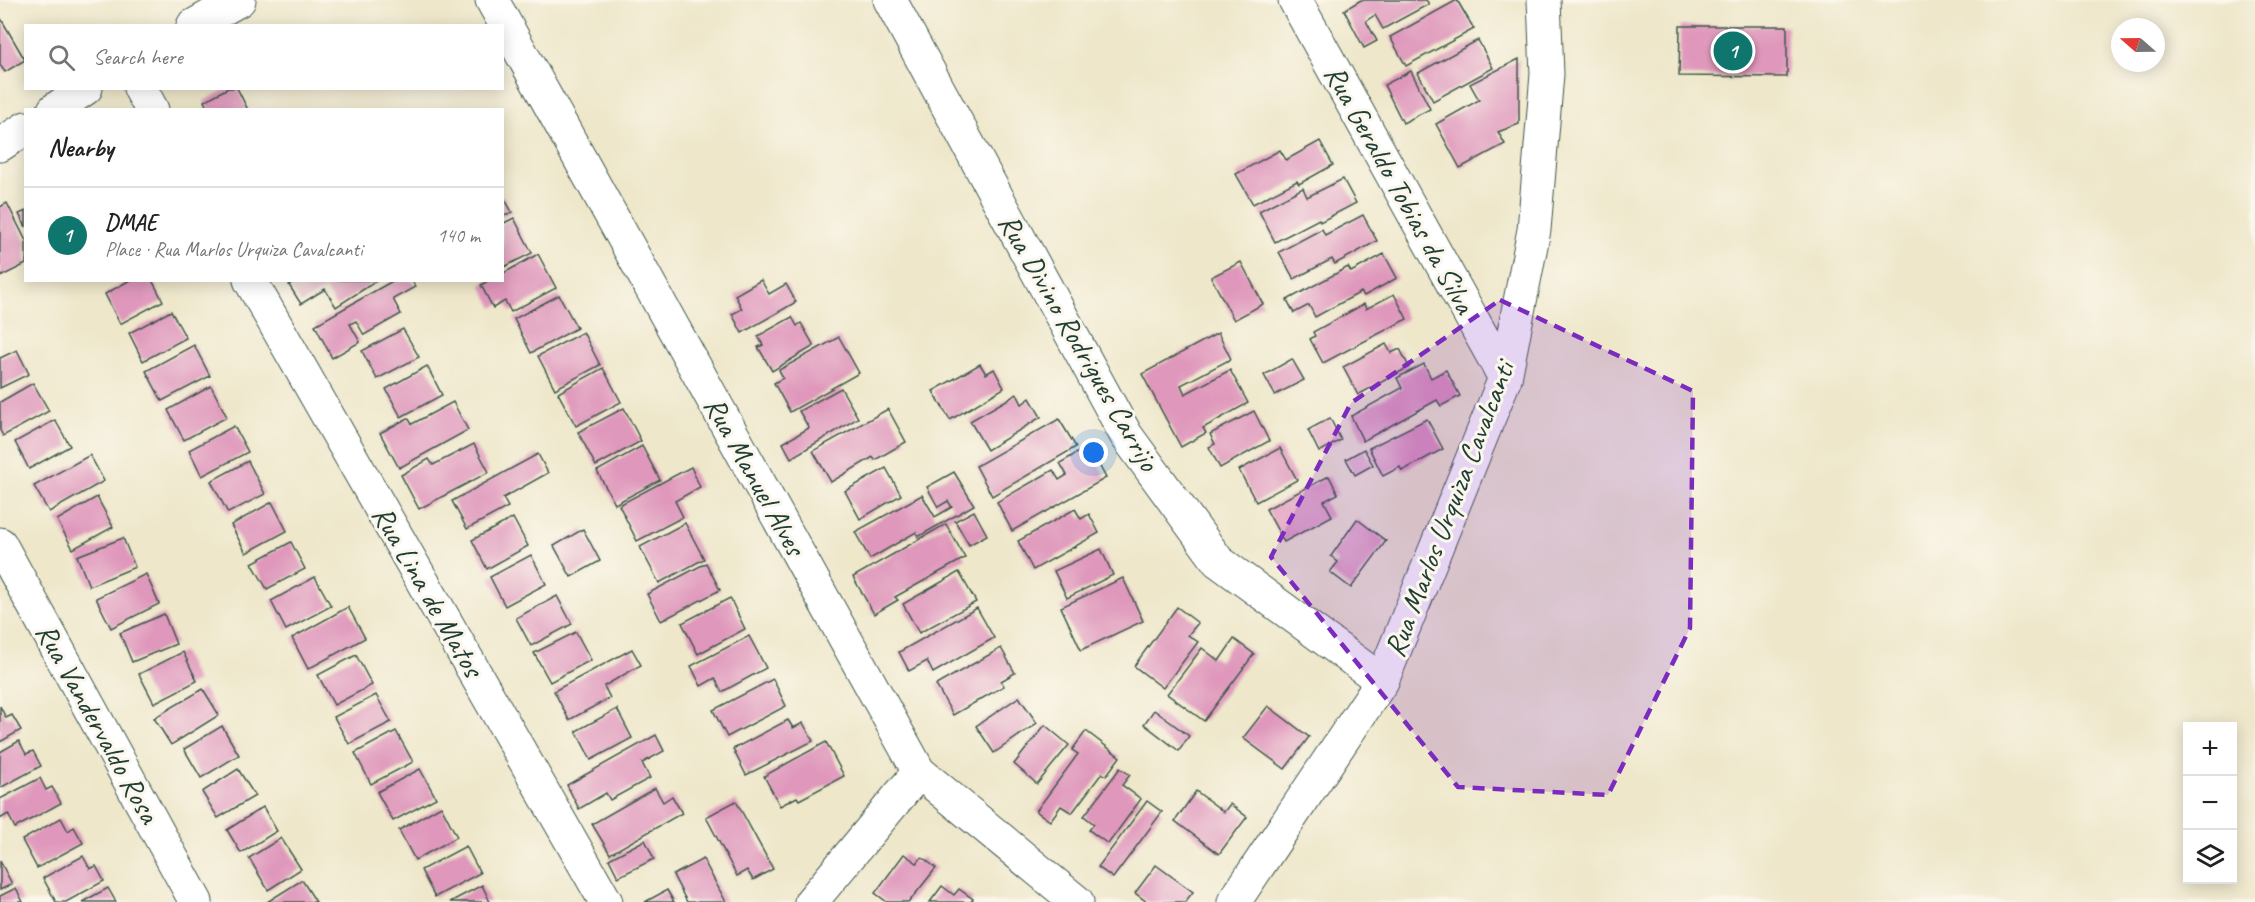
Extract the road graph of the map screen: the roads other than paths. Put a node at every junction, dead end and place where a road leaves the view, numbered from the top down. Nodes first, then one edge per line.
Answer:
1 (239, 0) edge
2 (492, 0) edge
3 (890, 0) edge
4 (1295, 0) edge
5 (1544, 0) edge
6 (197, 24) edge
7 (83, 90) edge
8 (141, 90) edge
9 (57, 108) edge
10 (151, 108) edge
11 (24, 129) edge
12 (0, 145) edge
13 (251, 282) edge
14 (1504, 378) junction
15 (0, 544) edge
16 (1382, 681) junction
17 (918, 772) junction
18 (196, 902) edge
19 (606, 902) edge
20 (811, 902) edge
21 (1077, 902) edge
22 (1234, 902) edge

1 - 6 street
2 - 17 street, Rua Manuel Alves
3 - 16 street, Rua Divino Rodrigues Carrijo
4 - 14 street, Rua Geraldo Tobias da Silva
5 - 14 street, Rua Marlos Urquiza Cavalcanti
7 - 9 street
8 - 10 street
11 - 12 street
13 - 19 street, Rua Lina de Matos
14 - 16 street, Rua Marlos Urquiza Cavalcanti
15 - 18 street, Rua Vandervaldo Rosa
16 - 22 street, Rua Marlos Urquiza Cavalcanti
17 - 20 street
17 - 21 street, Rua Manuel Alves

